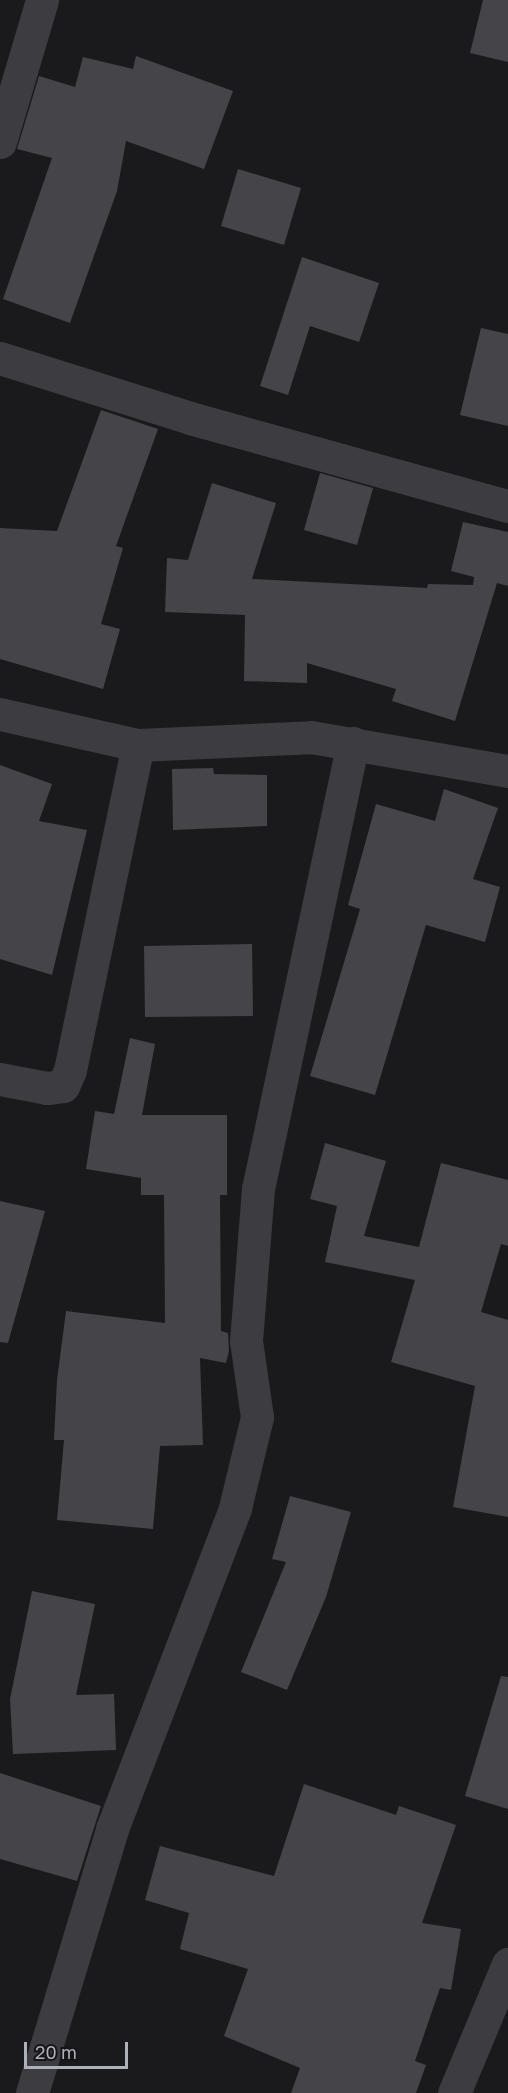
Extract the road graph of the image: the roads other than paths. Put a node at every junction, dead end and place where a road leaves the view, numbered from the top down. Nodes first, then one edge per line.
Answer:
1 (42, 0) edge
2 (0, 142) edge
3 (0, 358) edge
4 (508, 506) edge
5 (0, 714) edge
6 (353, 743) junction
7 (138, 745) junction
8 (508, 771) edge
9 (0, 1080) edge
10 (508, 1964) edge
11 (32, 2093) edge
12 (454, 2093) edge

1 - 2 street
3 - 4 street
5 - 7 street
6 - 7 street
6 - 8 street
6 - 11 street
7 - 9 street
10 - 12 street

